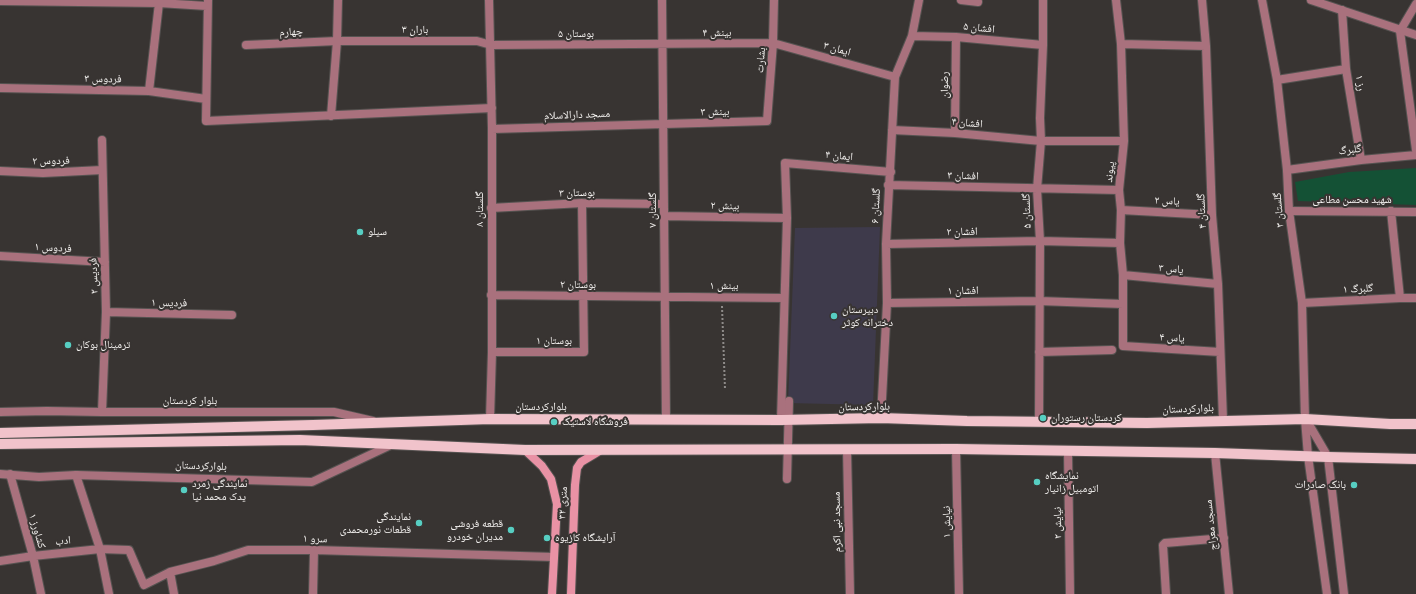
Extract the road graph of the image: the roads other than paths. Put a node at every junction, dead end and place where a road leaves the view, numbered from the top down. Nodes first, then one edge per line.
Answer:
1 (338, 0) edge
2 (489, 0) edge
3 (662, 0) edge
4 (774, 0) edge
5 (919, 0) edge
6 (961, 0) edge
7 (1042, 0) edge
8 (1116, 0) edge
9 (1202, 0) edge
10 (1262, 0) edge
11 (1311, 0) edge
12 (0, 1) edge
13 (978, 2) dead end
14 (159, 3) junction
15 (208, 3) edge
16 (1416, 4) edge
17 (1342, 10) junction
18 (1400, 31) junction
19 (1416, 35) edge
20 (912, 36) junction
21 (956, 37) junction
22 (338, 41) junction
23 (773, 43) junction
24 (1121, 44) junction
25 (246, 45) dead end
26 (491, 45) junction
27 (662, 45) junction
28 (1043, 45) junction
29 (1206, 46) junction
30 (1346, 69) junction
31 (895, 77) junction
32 (1277, 80) junction
33 (0, 88) edge
34 (149, 91) junction
35 (206, 99) junction
36 (492, 108) junction
37 (331, 116) junction
38 (767, 121) joint
39 (663, 124) junction
40 (492, 128) junction
41 (892, 130) junction
42 (955, 133) junction
43 (102, 140) dead end
44 (1041, 141) junction
45 (1124, 141) junction
46 (1416, 150) edge
47 (1416, 155) edge
48 (1361, 160) junction
49 (102, 170) junction
50 (1287, 170) junction
51 (0, 171) edge
52 (890, 172) junction
53 (888, 185) junction
54 (1037, 189) junction
55 (1119, 190) junction
56 (582, 203) junction
57 (664, 204) junction
58 (491, 208) junction
59 (1121, 210) junction
60 (1289, 211) junction
61 (1391, 211) junction
62 (1416, 212) edge
63 (1212, 215) junction
64 (664, 216) junction
65 (787, 218) junction
66 (1040, 241) junction
67 (1120, 243) junction
68 (886, 244) junction
69 (0, 256) edge
70 (105, 262) junction
71 (1123, 275) junction
72 (1218, 284) junction
73 (491, 295) junction
74 (584, 296) junction
75 (664, 297) junction
76 (784, 298) junction
77 (1400, 298) junction
78 (1416, 298) edge
79 (1039, 301) junction
80 (887, 303) junction
81 (1302, 303) junction
82 (1123, 304) junction
83 (106, 312) junction
84 (232, 315) dead end
85 (1124, 346) joint
86 (1112, 350) dead end
87 (492, 352) junction
88 (1039, 352) junction
89 (1220, 352) junction
90 (789, 401) dead end
91 (0, 412) edge
92 (102, 412) junction
93 (881, 418) junction
94 (490, 419) junction
95 (1306, 419) junction
96 (666, 420) junction
97 (785, 420) junction
98 (1223, 420) junction
99 (380, 422) junction
100 (1039, 422) junction
101 (1416, 424) edge
102 (0, 433) edge
103 (0, 444) edge
104 (394, 444) junction
105 (788, 448) junction
106 (846, 448) junction
107 (956, 449) junction
108 (526, 450) junction
109 (602, 450) junction
110 (1068, 451) junction
111 (1215, 453) junction
112 (1308, 456) junction
113 (1328, 458) junction
114 (1416, 459) edge
115 (0, 474) edge
116 (10, 474) junction
117 (76, 475) junction
118 (787, 479) dead end
119 (1224, 538) junction
120 (100, 549) junction
121 (129, 550) joint
122 (314, 550) junction
123 (33, 556) junction
124 (554, 557) junction
125 (0, 561) edge
126 (170, 572) junction
127 (41, 594) edge
128 (109, 594) edge
129 (174, 594) edge
130 (313, 594) edge
131 (552, 594) edge
132 (571, 594) edge
133 (850, 594) edge
134 (959, 594) edge
135 (1070, 594) edge
136 (1166, 594) edge
137 (1229, 594) edge
138 (1327, 594) edge
139 (1344, 594) edge

1 - 22 street
2 - 26 street, گلستان ۸
3 - 27 street, گلستان ۷
4 - 23 street, بشارت
5 - 20 street, گلستان ۶
6 - 13 street
7 - 28 street, گلستان ۵
8 - 24 street, پیوند
9 - 29 street, گلستان ۴
10 - 32 street, گلستان ۳
11 - 17 street
12 - 14 street
14 - 15 street
14 - 34 street
15 - 35 street
16 - 18 street
17 - 18 street
17 - 30 street, رز ۱
18 - 19 street
18 - 46 street
20 - 21 street, افشان ۵
20 - 31 street, گلستان ۶
21 - 28 street, افشان ۵
21 - 42 street, رضوان
22 - 25 street, چهارم
22 - 26 street, باران ۳
22 - 37 street
23 - 27 street, بینش ۴
23 - 31 street, ایمان ۳
23 - 38 street, بشارت
24 - 29 street
24 - 45 street, پیوند
26 - 27 street, بوستان ۵
26 - 36 street, گلستان ۸
27 - 39 street, گلستان ۷
28 - 44 street, گلستان ۵
29 - 63 street, گلستان ۴
30 - 32 street
30 - 48 street, رز ۱
31 - 41 street, گلستان ۶
32 - 50 street, گلستان ۳
33 - 34 street, فردوس ۳
34 - 35 street, فردوس ۳
35 - 37 street
36 - 37 street
36 - 40 street, گلستان ۸
38 - 39 street, بینش ۳
39 - 40 street, مسجد دارالاسلام
39 - 57 street, گلستان ۷
40 - 58 street, گلستان ۸
41 - 42 street, افشان ۴
41 - 52 street, گلستان ۶
42 - 44 street, افشان ۴
43 - 49 street, فردیس ۲
44 - 45 street, افشان ۴
44 - 54 street, گلستان ۵
45 - 55 street, پیوند
47 - 48 street, گلبرگ
48 - 50 street, گلبرگ
49 - 51 street, فردوس ۲
49 - 70 street, فردیس ۲
50 - 60 street, گلستان ۳
52 - 53 street, گلستان ۶
52 - 65 street, ایمان ۴
53 - 54 street, افشان ۳
53 - 68 street, گلستان ۶
54 - 55 street, افشان ۳
54 - 66 street, گلستان ۵
55 - 59 street, پیوند
56 - 57 street, بوستان ۳
56 - 58 street, بوستان ۳
56 - 74 street
57 - 64 street, گلستان ۷
58 - 73 street, گلستان ۸
59 - 63 street, یاس ۲
59 - 67 street, پیوند
60 - 61 street, شهید محسن مطاعی
60 - 81 street, گلستان ۳
61 - 62 street, شهید محسن مطاعی
61 - 77 street
63 - 72 street, گلستان ۴
64 - 65 street, بینش ۲
64 - 75 street, گلستان ۷
65 - 76 street
66 - 67 street, افشان ۲
66 - 68 street, افشان ۲
66 - 79 street, گلستان ۵
67 - 71 street, پیوند
68 - 80 street, گلستان ۶
69 - 70 street, فردوس ۱
70 - 83 street, فردیس ۲
71 - 72 street, یاس ۳
71 - 82 street, پیوند
72 - 89 street, گلستان ۴
73 - 74 street, بوستان ۲
73 - 87 street, گلستان ۸
74 - 75 street, بوستان ۲
74 - 87 street, بوستان ۱
75 - 76 street, بینش ۱
75 - 96 street, گلستان ۷
76 - 97 street
77 - 78 street, گلبرگ ۱
77 - 81 street, گلبرگ ۱
79 - 80 street, افشان ۱
79 - 82 street, افشان ۱
79 - 88 street, گلستان ۵
80 - 93 street, گلستان ۶
81 - 95 street, گلستان ۳
82 - 85 street, پیوند
83 - 84 street, فردیس ۱
83 - 92 street, فردیس ۲
85 - 89 street, یاس ۴
86 - 88 street
87 - 94 street, گلستان ۸
88 - 100 street, گلستان ۵
89 - 98 street, گلستان ۴
90 - 97 street
91 - 92 street, بلوار کردستان
92 - 99 street, بلوار کردستان
93 - 97 main road, بلوارکردستان
93 - 100 main road, بلوارکردستان
94 - 96 main road, بلوارکردستان
94 - 99 main road, بلوارکردستان
95 - 98 main road, بلوارکردستان
95 - 101 main road, بلوارکردستان
95 - 112 street, گلستان ۳
95 - 113 street
96 - 97 main road, بلوارکردستان
97 - 105 street
98 - 100 main road, بلوارکردستان
99 - 102 main road, بلوارکردستان
103 - 104 main road, بلوارکردستان
104 - 108 main road, بلوارکردستان
104 - 117 street, بلوارکردستان
105 - 106 main road, بلوارکردستان
105 - 109 main road, بلوارکردستان
105 - 118 street
106 - 107 main road, بلوارکردستان
106 - 133 street, مسجد نبی اکرم
107 - 110 main road, بلوارکردستان
107 - 134 street, نیایش ۱
108 - 109 main road, بلوارکردستان
108 - 124 main road, ۳۲ متری
109 - 132 main road, ۳۲ متری
110 - 111 main road, بلوارکردستان
110 - 135 street, نیایش ۲
111 - 112 main road, بلوارکردستان
111 - 119 street, مسجد معراج
112 - 113 main road, بلوارکردستان
112 - 138 street, گلستان ۳
113 - 114 main road, بلوارکردستان
113 - 139 street
115 - 116 street, بلوارکردستان
116 - 117 street, بلوارکردستان
116 - 123 street, کشاورز ۱
117 - 120 street
119 - 136 street
119 - 137 street, مسجد معراج
120 - 121 street, ادب
120 - 123 street, ادب
120 - 128 street
121 - 126 street, سرو ۱
122 - 124 street, سرو ۱
122 - 126 street, سرو ۱
122 - 130 street
123 - 125 street, ادب
123 - 127 street, کشاورز ۱
124 - 131 main road, ۳۲ متری
126 - 129 street

